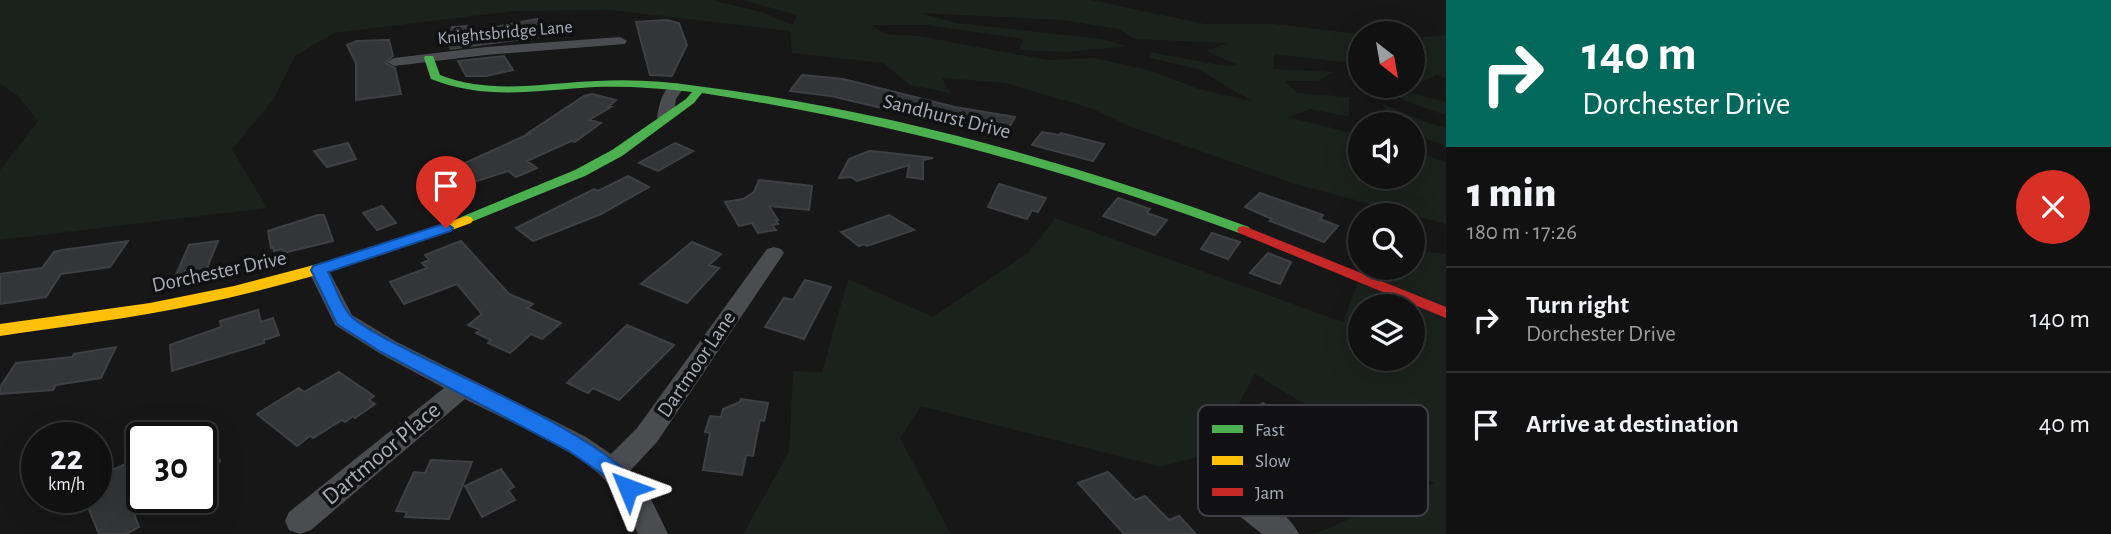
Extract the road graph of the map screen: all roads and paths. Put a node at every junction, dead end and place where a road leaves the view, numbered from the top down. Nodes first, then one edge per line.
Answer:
1 (620, 41) dead end
2 (429, 58) junction
3 (394, 62) dead end
4 (677, 87) junction
5 (699, 90) junction
6 (665, 117) junction
7 (774, 253) dead end
8 (319, 270) junction
9 (1446, 313) edge
10 (0, 330) edge
11 (463, 386) junction
12 (612, 470) junction
13 (1261, 516) edge
14 (300, 521) dead end
15 (653, 534) edge
16 (1284, 534) edge

1 - 2 street, Knightsbridge Lane
2 - 3 street, Knightsbridge Lane
2 - 4 street, Sandhurst Drive
4 - 5 street, Sandhurst Drive
4 - 6 street
5 - 6 street, Dorchester Drive
5 - 9 street, Sandhurst Drive
6 - 8 street, Dorchester Drive
7 - 12 street, Dartmoor Lane
8 - 10 street, Dorchester Drive
8 - 11 street
11 - 12 street
11 - 14 street, Dartmoor Place
12 - 15 street
13 - 16 street

